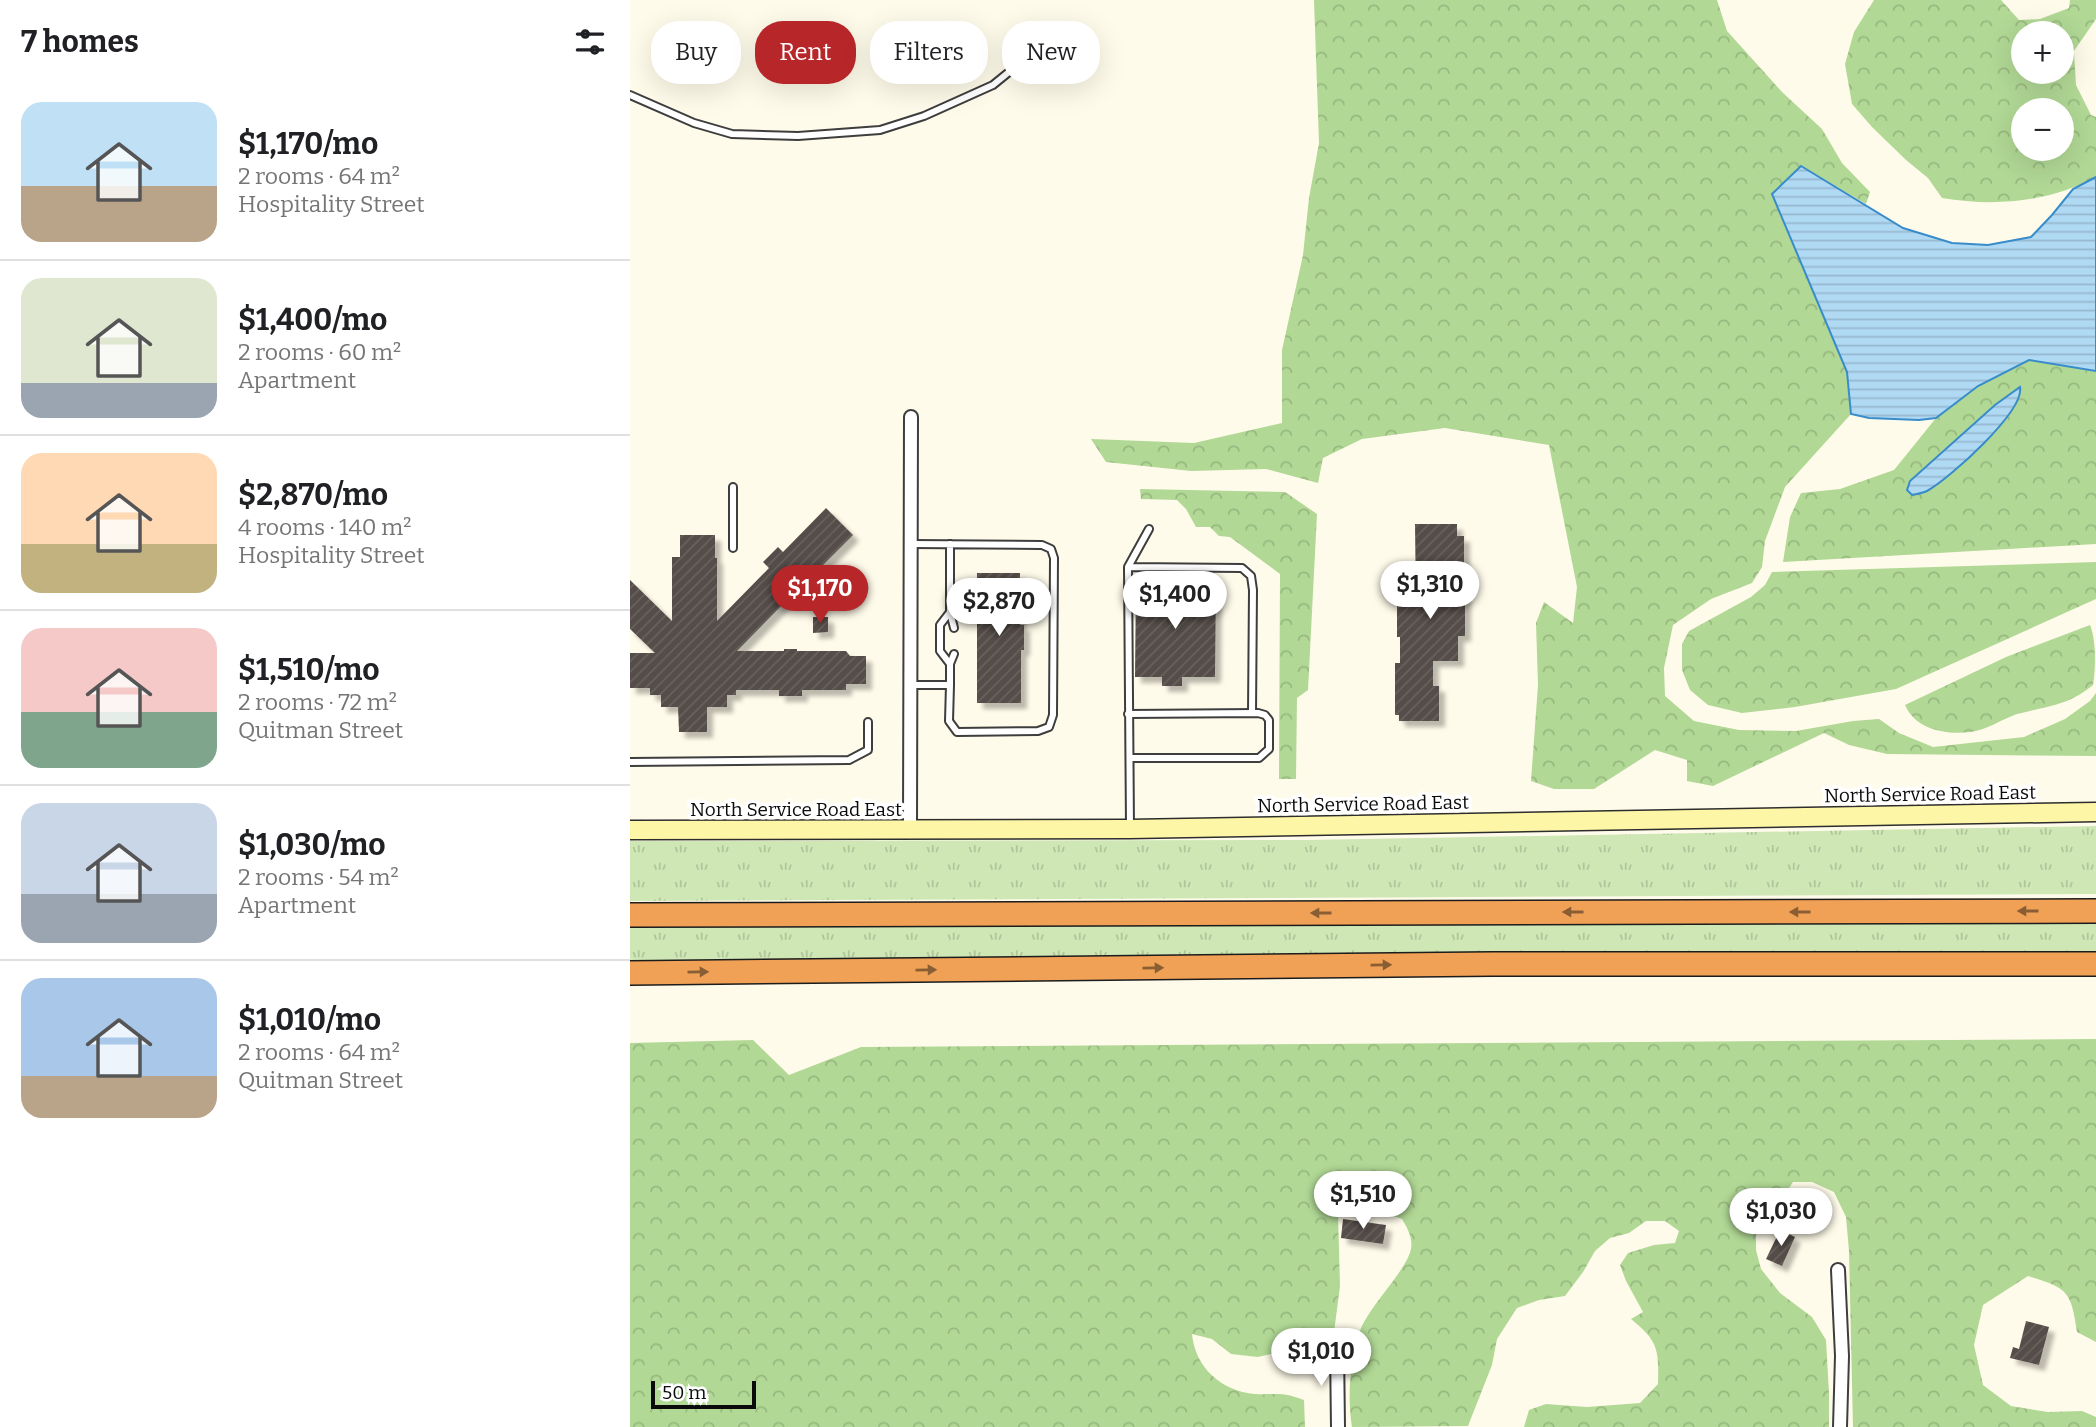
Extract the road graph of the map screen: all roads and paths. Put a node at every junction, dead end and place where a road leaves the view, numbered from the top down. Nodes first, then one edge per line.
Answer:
1 (1002, 78) edge
2 (630, 95) edge
3 (911, 417) dead end
4 (733, 487) dead end
5 (1149, 529) dead end
6 (911, 544) junction
7 (950, 544) junction
8 (733, 548) dead end
9 (1128, 567) junction
10 (950, 612) junction
11 (954, 628) dead end
12 (954, 654) dead end
13 (950, 664) junction
14 (911, 685) junction
15 (950, 685) junction
16 (1252, 713) junction
17 (1128, 714) junction
18 (867, 722) dead end
19 (1130, 758) junction
20 (630, 762) edge
21 (2096, 812) edge
22 (910, 829) junction
23 (1130, 829) junction
24 (630, 830) edge
25 (2096, 911) edge
26 (630, 915) edge
27 (2096, 964) edge
28 (630, 973) edge
29 (1838, 1270) dead end
30 (1337, 1349) dead end
31 (1339, 1427) edge
32 (1840, 1427) edge

1 - 2 lane
3 - 6 street
4 - 8 lane
5 - 9 lane
6 - 7 lane
6 - 14 street
7 - 10 lane
7 - 15 lane
9 - 16 lane
9 - 17 lane
10 - 11 lane
10 - 13 lane
12 - 13 lane
13 - 15 lane
14 - 15 lane
14 - 22 street
16 - 17 lane
16 - 19 lane
17 - 19 lane
18 - 20 lane
19 - 23 lane
21 - 23 street, North Service Road East
22 - 23 street, North Service Road East
22 - 24 street, North Service Road East
25 -> 26 highway
28 -> 27 highway
29 - 32 street
30 - 31 street

